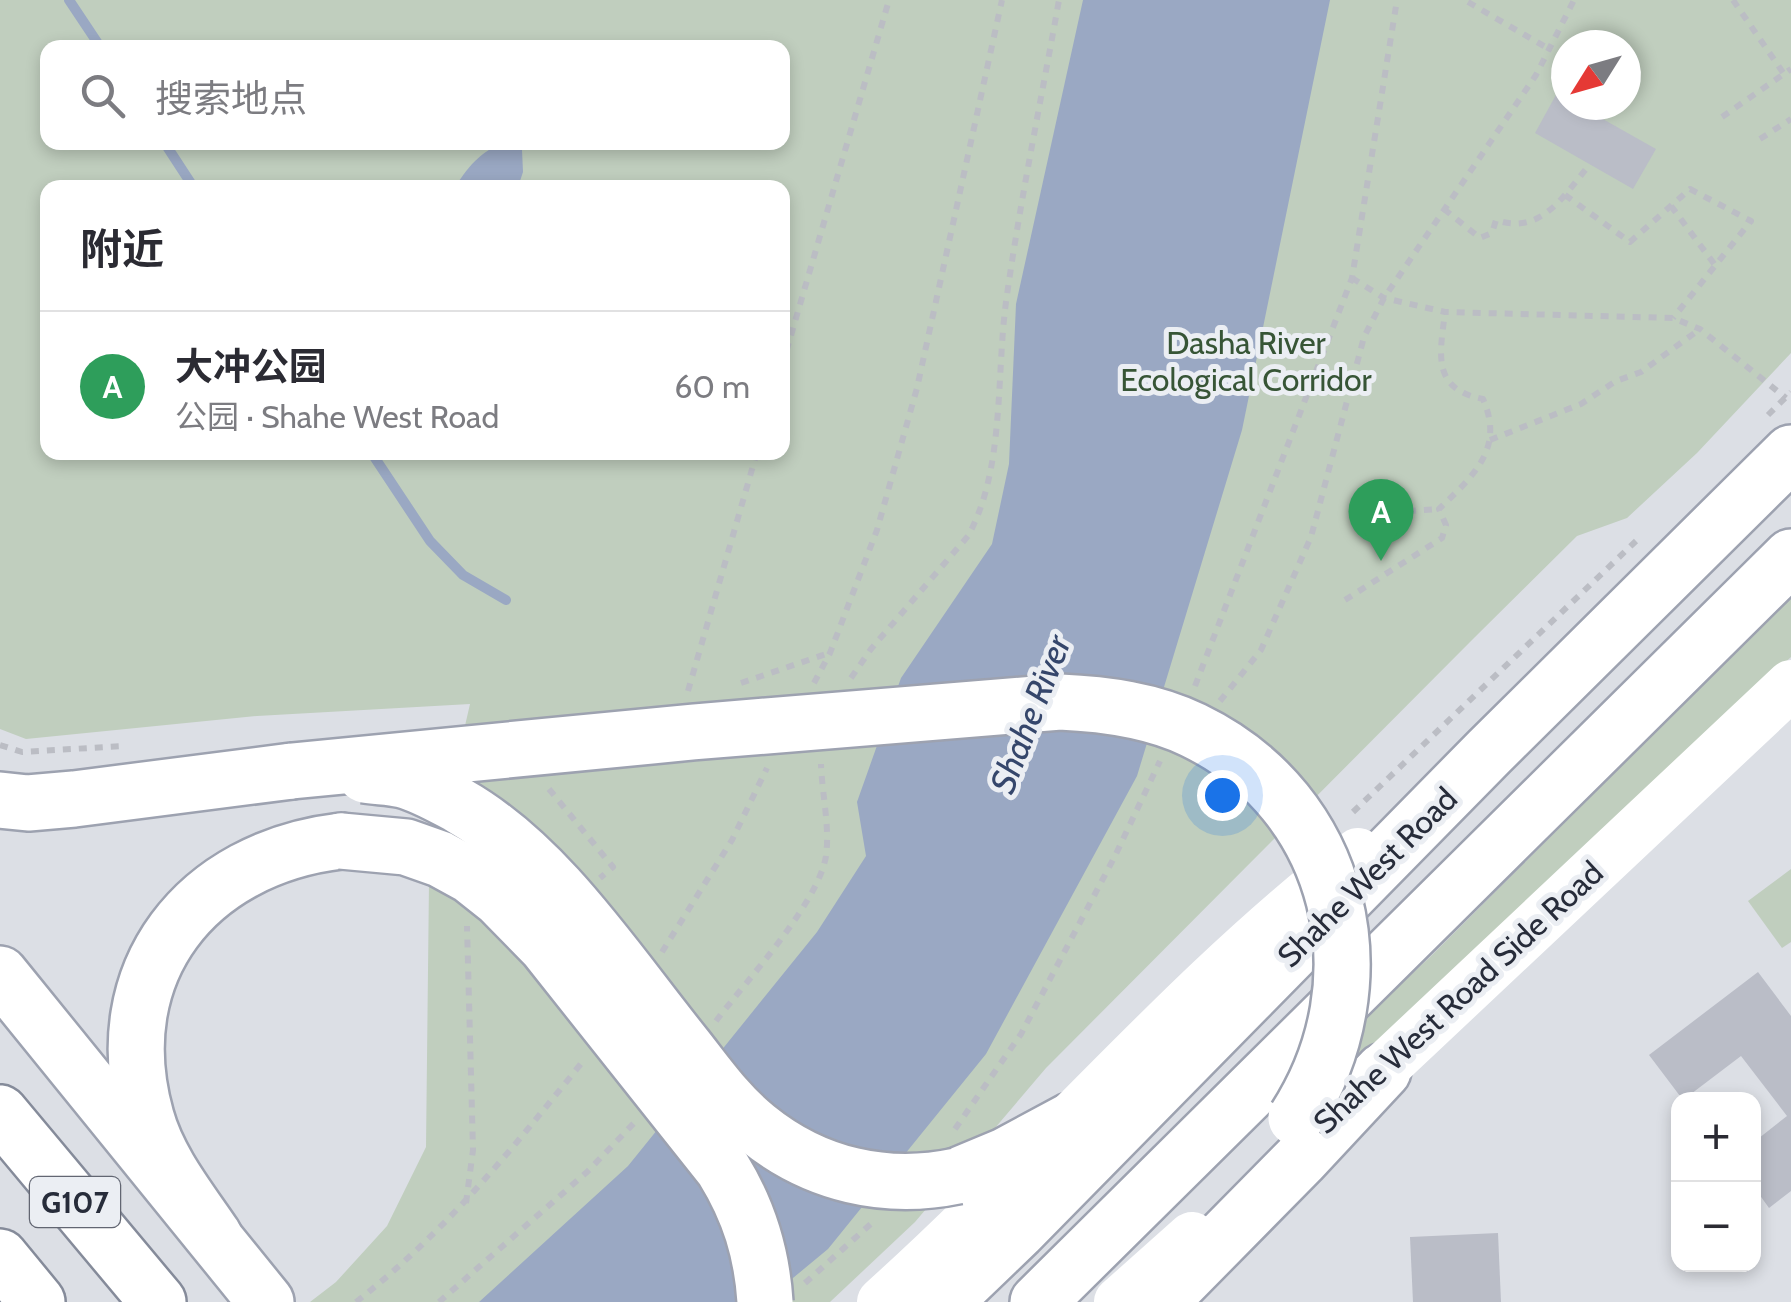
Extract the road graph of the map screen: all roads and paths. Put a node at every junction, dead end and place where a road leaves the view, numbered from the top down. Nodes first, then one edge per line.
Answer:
1 (889, 0) edge
2 (1397, 0) edge
3 (1574, 0) edge
4 (1733, 0) edge
5 (1468, 2) edge
6 (1549, 48) junction
7 (1788, 72) edge
8 (1722, 117) dead end
9 (1791, 119) edge
10 (1760, 139) dead end
11 (1586, 169) dead end
12 (1565, 195) junction
13 (1671, 206) junction
14 (1444, 208) junction
15 (1715, 265) junction
16 (1352, 278) junction
17 (1384, 298) junction
18 (1446, 312) junction
19 (1673, 318) junction
20 (1700, 330) junction
21 (790, 339) edge
22 (1788, 395) edge
23 (1490, 440) junction
24 (1780, 447) edge
25 (755, 460) edge
26 (1440, 509) junction
27 (1392, 512) dead end
28 (1645, 532) dead end
29 (1791, 557) edge
30 (1345, 600) dead end
31 (1791, 685) edge
32 (1194, 688) dead end
33 (685, 700) dead end
34 (1216, 706) dead end
35 (1164, 751) dead end
36 (1489, 752) junction
37 (1172, 758) dead end
38 (292, 770) junction
39 (1149, 783) junction
40 (535, 795) dead end
41 (0, 800) edge
42 (1350, 816) dead end
43 (591, 886) dead end
44 (468, 911) dead end
45 (0, 974) edge
46 (1383, 1071) junction
47 (968, 1110) dead end
48 (0, 1112) edge
49 (1072, 1120) junction
50 (466, 1204) dead end
51 (214, 1236) junction
52 (1190, 1238) junction
53 (0, 1257) edge
54 (153, 1297) edge
55 (37, 1302) edge
56 (266, 1302) edge
57 (765, 1302) edge
58 (882, 1302) edge
59 (944, 1302) edge
60 (1038, 1302) edge
61 (1119, 1302) edge
62 (1160, 1302) edge

1 - 21 path
2 - 16 path
3 - 6 path
4 - 7 path
5 - 6 path
6 - 14 path
7 - 8 path
9 - 10 path
11 - 12 path
12 - 13 path
12 - 14 path
13 - 15 path
13 - 15 path
14 - 17 path
15 - 19 path
16 - 17 path
16 - 32 path
17 - 18 path
17 - 34 path
18 - 19 path
18 - 23 path
19 - 20 path
20 - 22 path
20 - 23 path
22 - 24 path
23 - 26 path
24 - 36 main road, Shahe West Road
25 - 33 path
26 - 27 path
26 - 30 path
28 - 42 path
29 - 60 main road
31 - 46 main road, Shahe West Road Side Road
35 - 39 path
36 - 49 main road
36 - 59 main road, Shahe West Road
37 - 39 path
38 - 41 main road
38 - 49 main road, bridge
38 - 52 main road, bridge
39 - 47 path
40 - 43 path
44 - 50 path
45 - 51 main road
46 - 52 main road, Shahe West Road Side Road
46 - 62 main road
48 - 54 main road, G107
49 - 58 main road
51 - 56 main road
51 - 57 main road, bridge
52 - 61 main road, Shahe West Road Side Road
53 - 55 main road, G107

